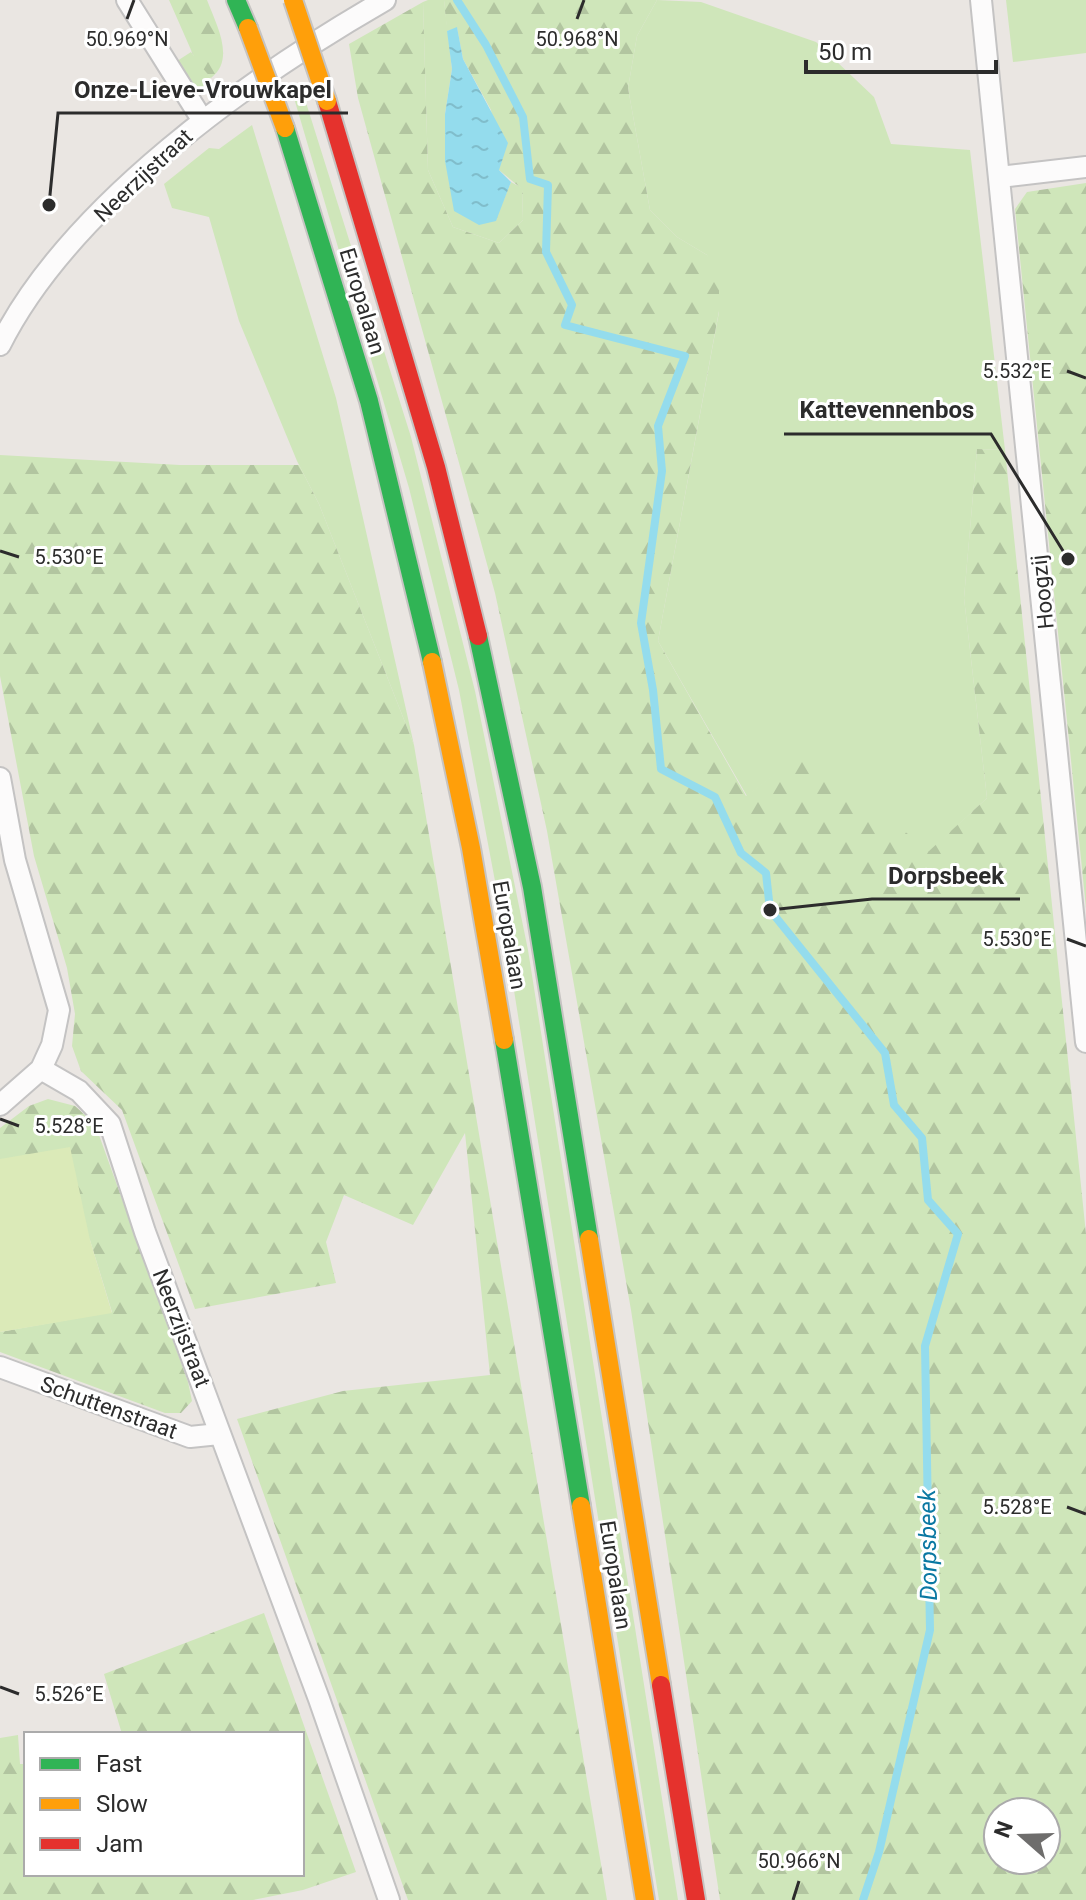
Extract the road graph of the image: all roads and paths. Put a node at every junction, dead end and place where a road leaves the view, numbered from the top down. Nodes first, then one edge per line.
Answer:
1 (127, 0) edge
2 (236, 0) edge
3 (293, 0) edge
4 (385, 0) edge
5 (981, 0) edge
6 (203, 121) junction
7 (1086, 167) edge
8 (1000, 177) junction
9 (0, 345) edge
10 (0, 778) edge
11 (1086, 1042) edge
12 (41, 1069) junction
13 (0, 1105) edge
14 (0, 1367) edge
15 (219, 1434) junction
16 (389, 1900) edge
17 (645, 1900) edge
18 (696, 1900) edge

1 - 6 street, Neerzijstraat
2 - 17 highway, Europalaan, bridge
3 - 18 highway, Europalaan, bridge
4 - 6 street
5 - 8 street, Hoogzij
6 - 9 street, Neerzijstraat
7 - 8 street
8 - 11 street, Hoogzij
10 - 12 street
12 - 13 street
12 - 15 street, Neerzijstraat
14 - 15 street, Schuttenstraat
15 - 16 street, Neerzijstraat

